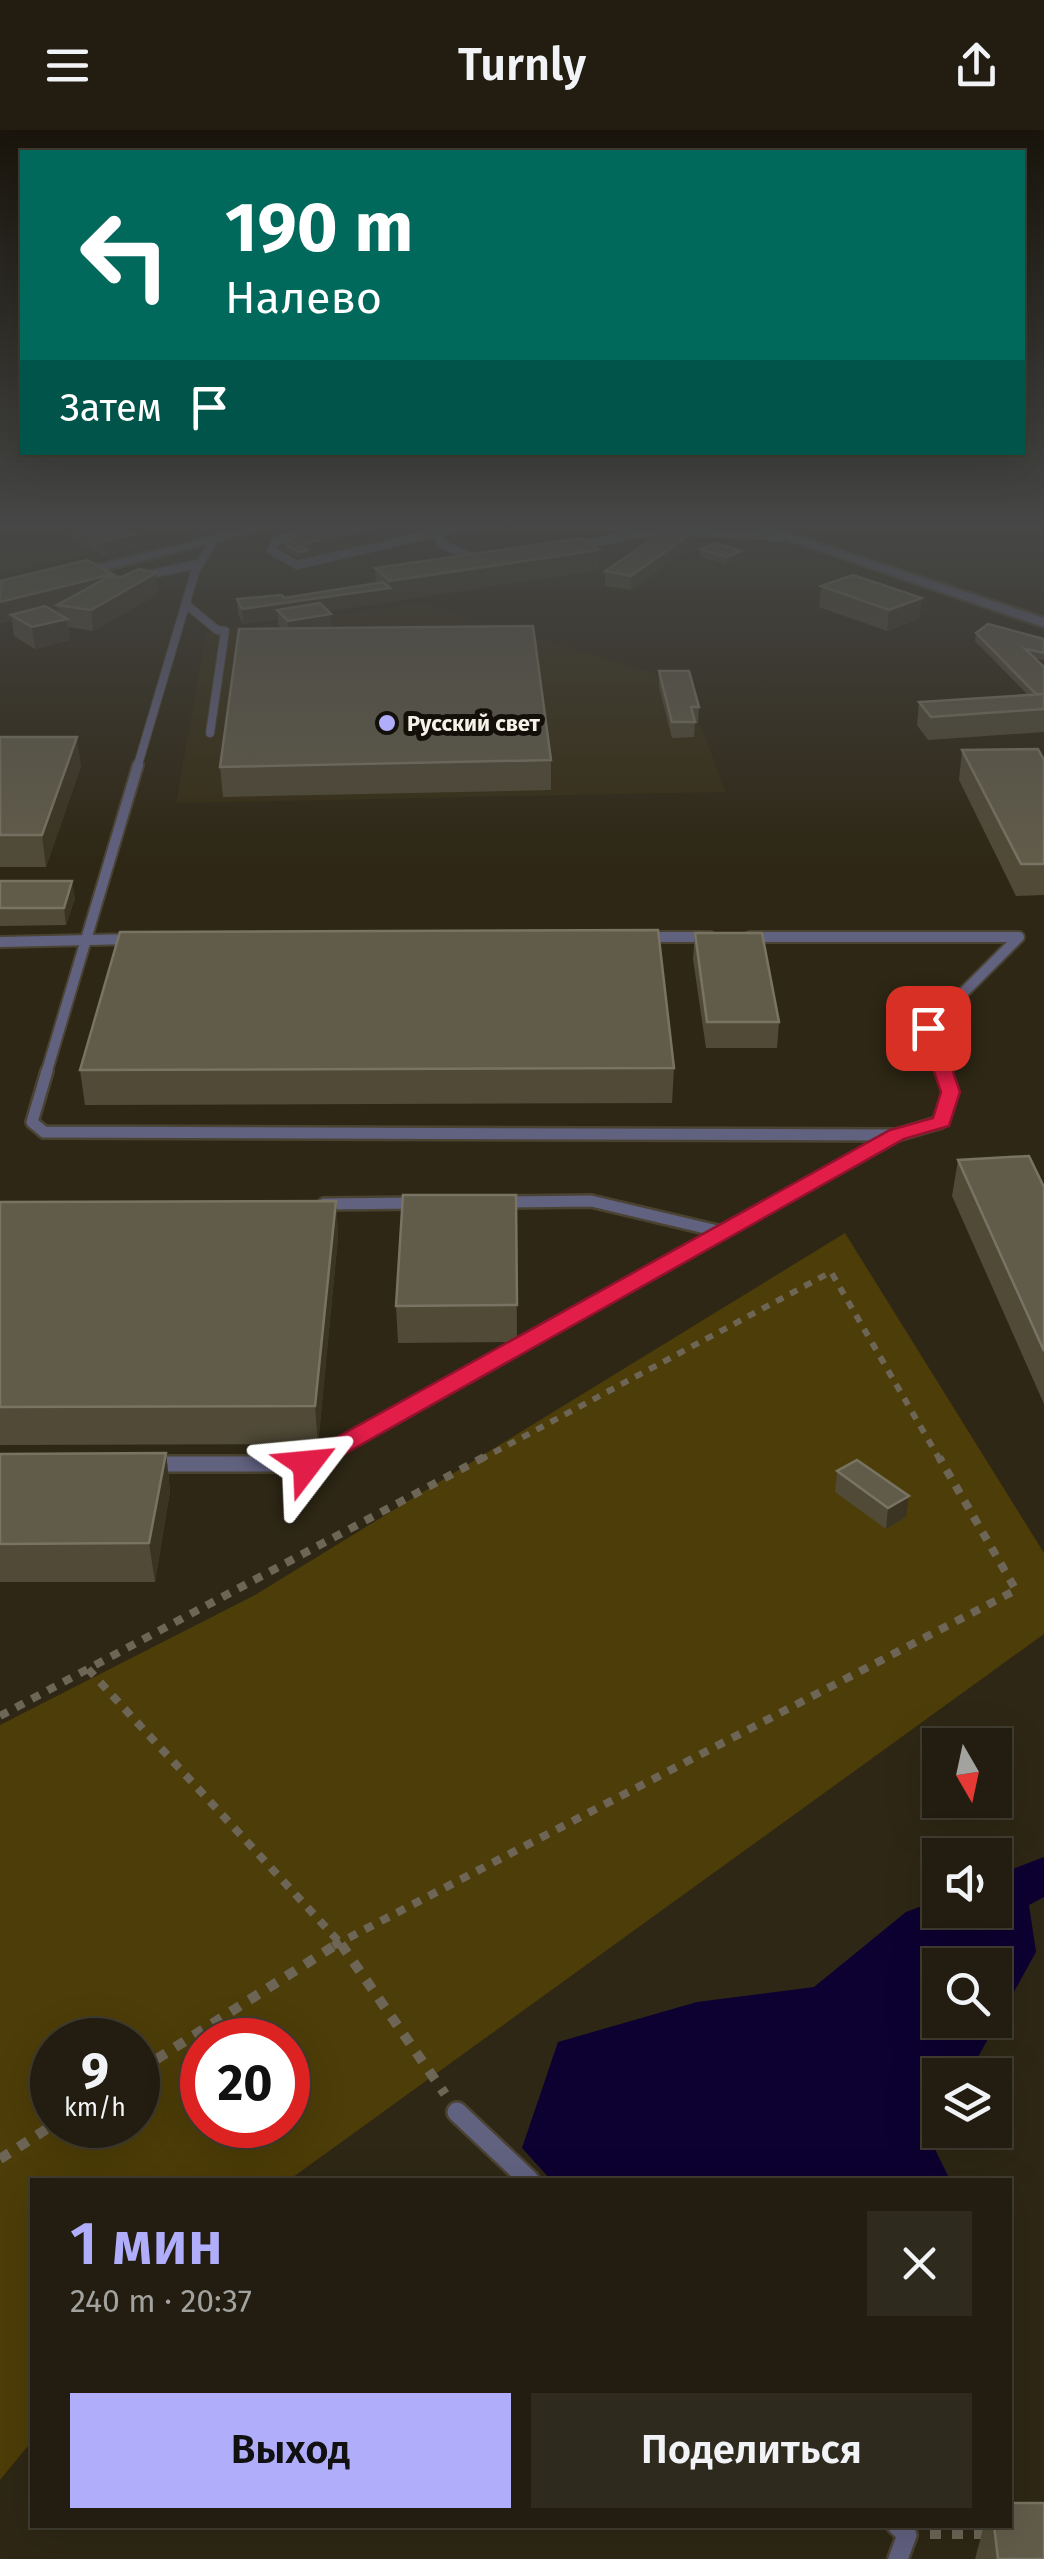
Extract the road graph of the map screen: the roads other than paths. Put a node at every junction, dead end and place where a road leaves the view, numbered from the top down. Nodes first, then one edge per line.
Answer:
1 (178, 636) edge
2 (223, 636) edge
3 (210, 734) dead end
4 (721, 937) edge
5 (741, 937) edge
6 (146, 938) edge
7 (622, 938) edge
8 (86, 939) junction
9 (0, 942) edge
10 (897, 1134) junction
11 (492, 1202) edge
12 (433, 1203) edge
13 (315, 1204) edge
14 (722, 1232) junction
15 (134, 1464) edge
16 (456, 2112) road end
17 (527, 2178) edge
18 (902, 2530) edge
19 (898, 2559) edge

1 - 8 lane
2 - 3 lane
4 - 7 lane
5 - 10 lane
6 - 8 lane
8 - 9 lane
8 - 10 lane
10 - 14 lane
11 - 14 lane
12 - 13 lane
14 - 15 lane
16 - 17 lane
18 - 19 lane

